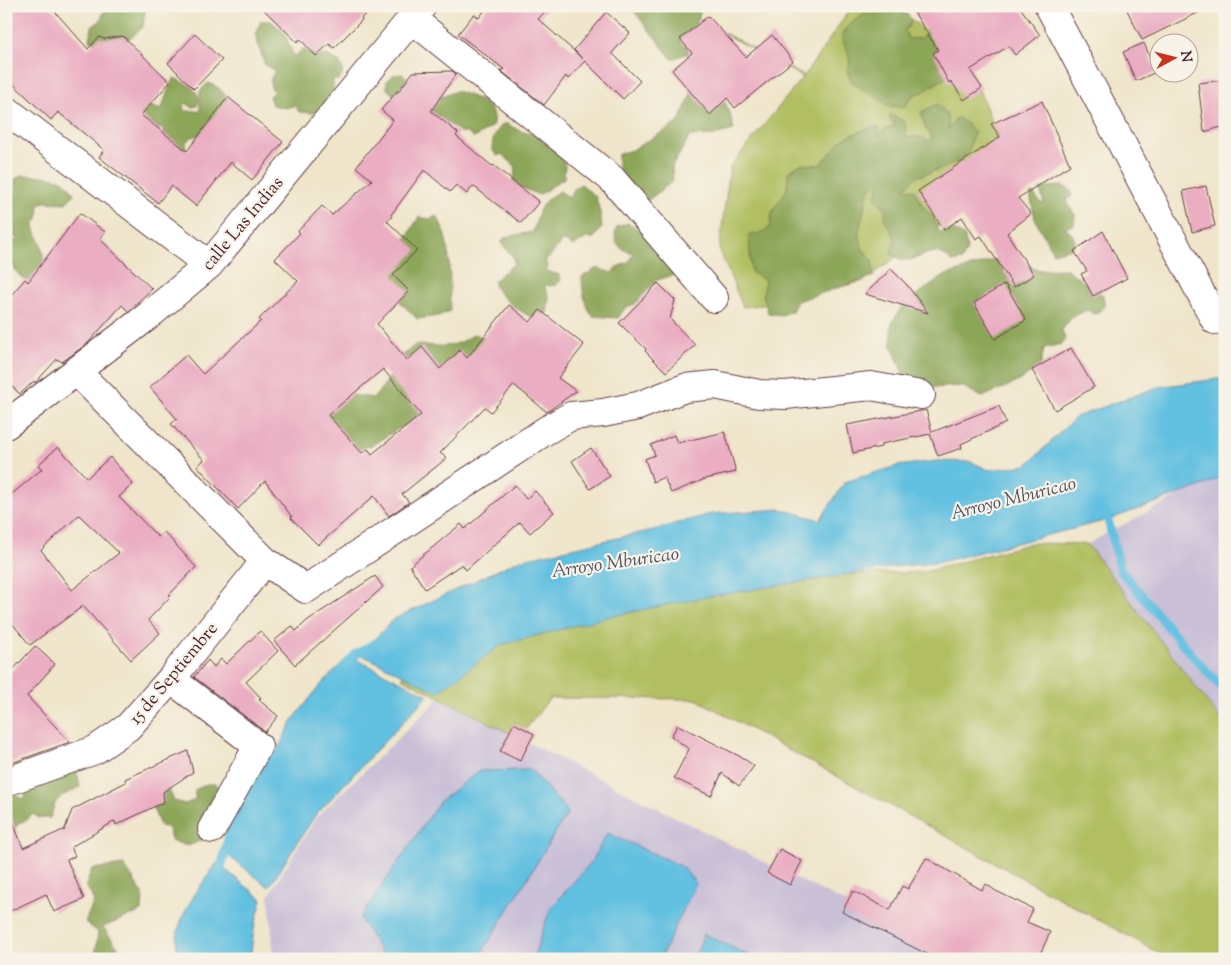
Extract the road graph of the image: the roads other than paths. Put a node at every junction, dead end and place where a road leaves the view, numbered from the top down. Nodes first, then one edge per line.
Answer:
1 (1049, 6) edge
2 (417, 13) edge
3 (6, 110) edge
4 (209, 265) junction
5 (714, 298) dead end
6 (1215, 320) dead end
7 (76, 371) junction
8 (921, 395) dead end
9 (6, 425) edge
10 (265, 561) junction
11 (171, 679) junction
12 (6, 782) edge
13 (212, 828) dead end

1 - 6 street
2 - 4 street, calle Las Indias
2 - 5 street
3 - 4 street
4 - 7 street, calle Las Indias
7 - 9 street, calle Las Indias
7 - 10 street
8 - 10 street
10 - 11 street, 15 de Septiembre
11 - 12 street, 15 de Septiembre
11 - 13 street

